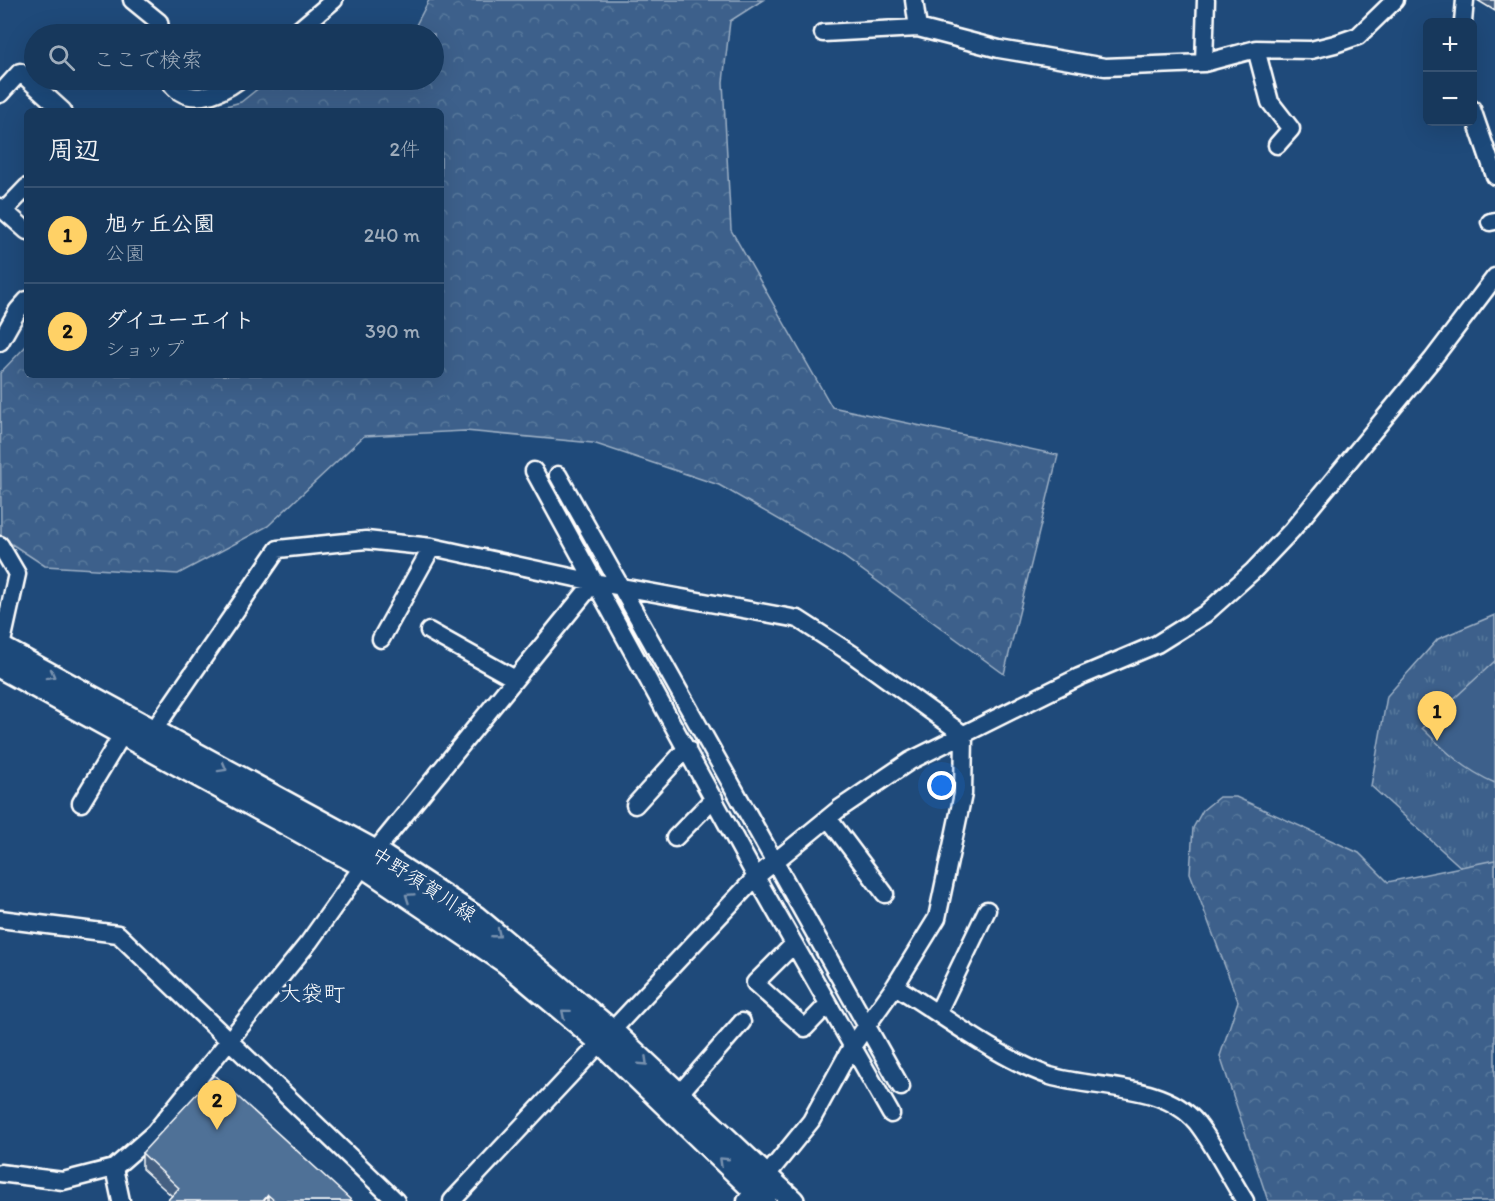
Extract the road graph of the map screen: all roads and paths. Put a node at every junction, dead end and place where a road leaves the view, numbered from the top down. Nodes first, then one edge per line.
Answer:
1 (132, 0) edge
2 (334, 0) edge
3 (914, 0) edge
4 (1206, 0) edge
5 (1395, 0) edge
6 (1464, 0) edge
7 (1463, 18) edge
8 (159, 24) edge
9 (306, 24) edge
10 (918, 28) junction
11 (824, 33) dead end
12 (1256, 49) junction
13 (1203, 63) junction
14 (24, 76) edge
15 (40, 90) edge
16 (179, 90) edge
17 (223, 90) edge
18 (0, 94) edge
19 (60, 108) edge
20 (1477, 121) edge
21 (1277, 145) dead end
22 (1495, 176) edge
23 (24, 190) edge
24 (2, 209) edge
25 (24, 228) edge
26 (1495, 277) edge
27 (24, 303) edge
28 (0, 342) edge
29 (534, 471) dead end
30 (558, 475) dead end
31 (0, 544) edge
32 (432, 547) junction
33 (594, 582) junction
34 (622, 587) junction
35 (429, 631) dead end
36 (381, 639) dead end
37 (0, 653) edge
38 (515, 679) junction
39 (122, 735) junction
40 (964, 735) junction
41 (148, 738) junction
42 (687, 748) junction
43 (714, 798) junction
44 (81, 803) dead end
45 (635, 805) dead end
46 (828, 818) junction
47 (675, 838) dead end
48 (369, 859) junction
49 (774, 862) junction
50 (756, 877) junction
51 (885, 894) dead end
52 (987, 910) dead end
53 (0, 919) edge
54 (794, 944) junction
55 (895, 986) junction
56 (827, 1005) junction
57 (938, 1012) junction
58 (742, 1022) dead end
59 (867, 1026) junction
60 (605, 1036) junction
61 (229, 1042) junction
62 (851, 1048) junction
63 (901, 1087) dead end
64 (679, 1094) junction
65 (891, 1114) dead end
66 (114, 1168) junction
67 (0, 1173) edge
68 (758, 1192) edge
69 (121, 1201) edge
70 (396, 1201) edge
71 (452, 1201) edge
72 (793, 1201) edge
73 (1245, 1201) edge

1 - 8 street
2 - 9 street
3 - 10 street
4 - 13 street
5 - 12 street
6 - 7 street
10 - 11 street
10 - 13 street
12 - 13 street
12 - 21 street
14 - 18 street
15 - 19 street
16 - 17 street
20 - 22 street
23 - 24 street
24 - 25 street
26 - 40 street
27 - 28 street
29 - 33 street
30 - 34 street
31 - 37 street
32 - 33 street
32 - 36 street
32 - 41 street
33 - 34 street
33 - 38 street
33 - 42 street
34 - 40 street
34 - 49 street
35 - 38 street
37 - 39 main road, 中野須賀川線
37 -> 41 main road, 中野須賀川線
38 - 48 street
39 - 41 main road, 中野須賀川線
39 - 44 street
40 - 46 street
40 - 55 street
41 - 48 main road, 中野須賀川線
42 - 43 street
42 - 45 street
43 - 47 street
43 - 50 street
46 - 49 street
46 - 51 street
48 - 60 main road, 中野須賀川線
48 - 61 street
49 - 50 street
49 - 59 street
50 - 54 street
50 - 60 street
52 - 57 street
53 - 61 street
54 - 56 street
54 - 56 street
55 - 57 street
55 - 59 street
56 - 62 street
57 - 73 street
58 - 64 street
59 - 62 street
59 - 63 street
60 -> 64 main road, 中野須賀川線
68 -> 60 main road, 中野須賀川線
60 - 71 street
61 - 66 street
61 - 70 street
62 - 65 street
62 - 68 street
64 - 68 main road, 中野須賀川線
66 - 67 street
66 - 69 street
68 - 72 main road, 中野須賀川線

